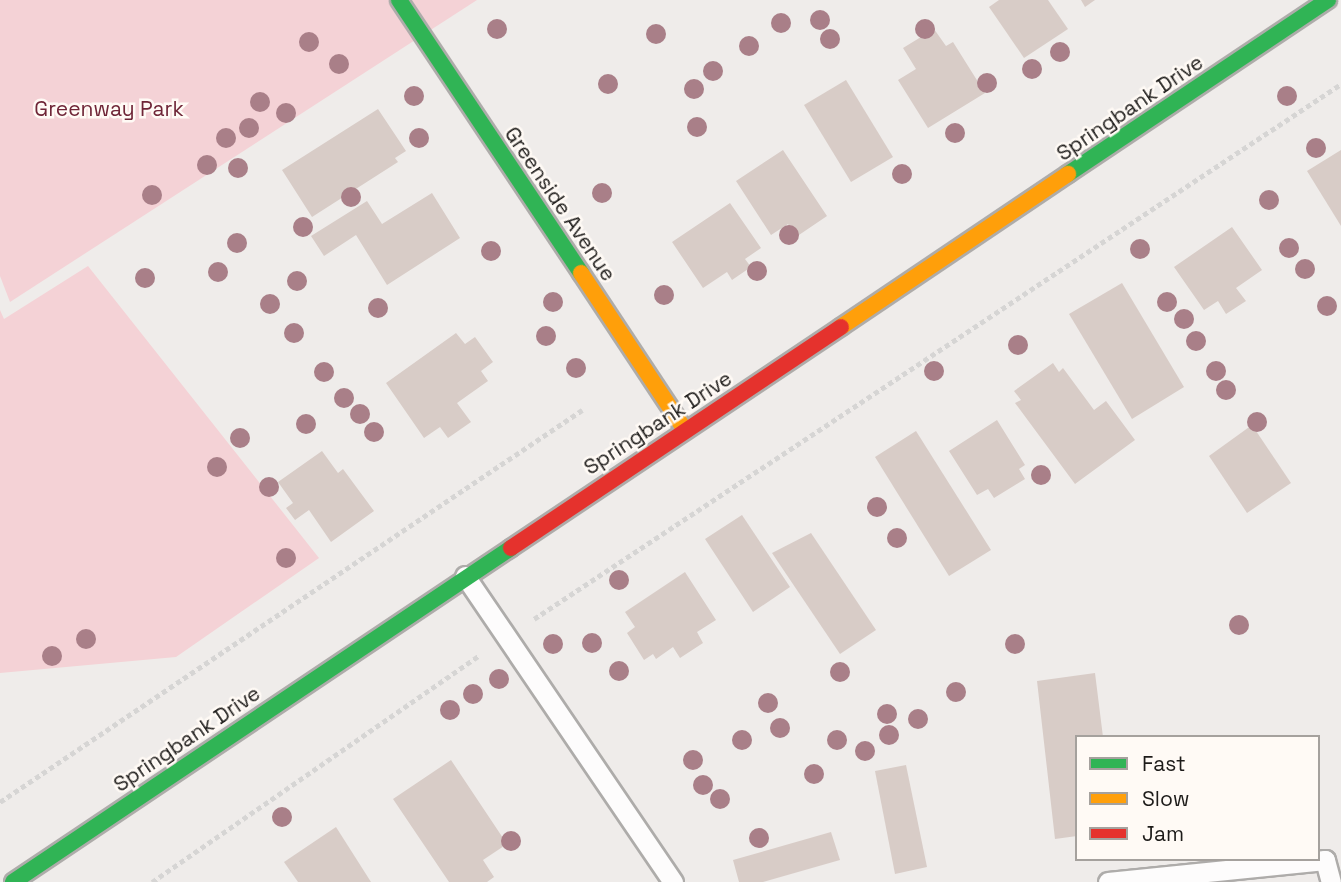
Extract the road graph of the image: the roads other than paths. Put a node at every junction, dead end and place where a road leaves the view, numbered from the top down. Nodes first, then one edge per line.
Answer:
1 (399, 0) edge
2 (1328, 0) edge
3 (685, 430) junction
4 (465, 576) junction
5 (1315, 861) edge
6 (1320, 861) edge
7 (13, 882) edge
8 (673, 882) edge
9 (1108, 882) edge
10 (1331, 882) edge

1 - 3 main road, Greenside Avenue
2 - 3 main road, Springbank Drive
3 - 4 main road, Springbank Drive
4 - 7 main road, Springbank Drive
4 - 8 lane
5 - 9 lane
6 - 10 lane

